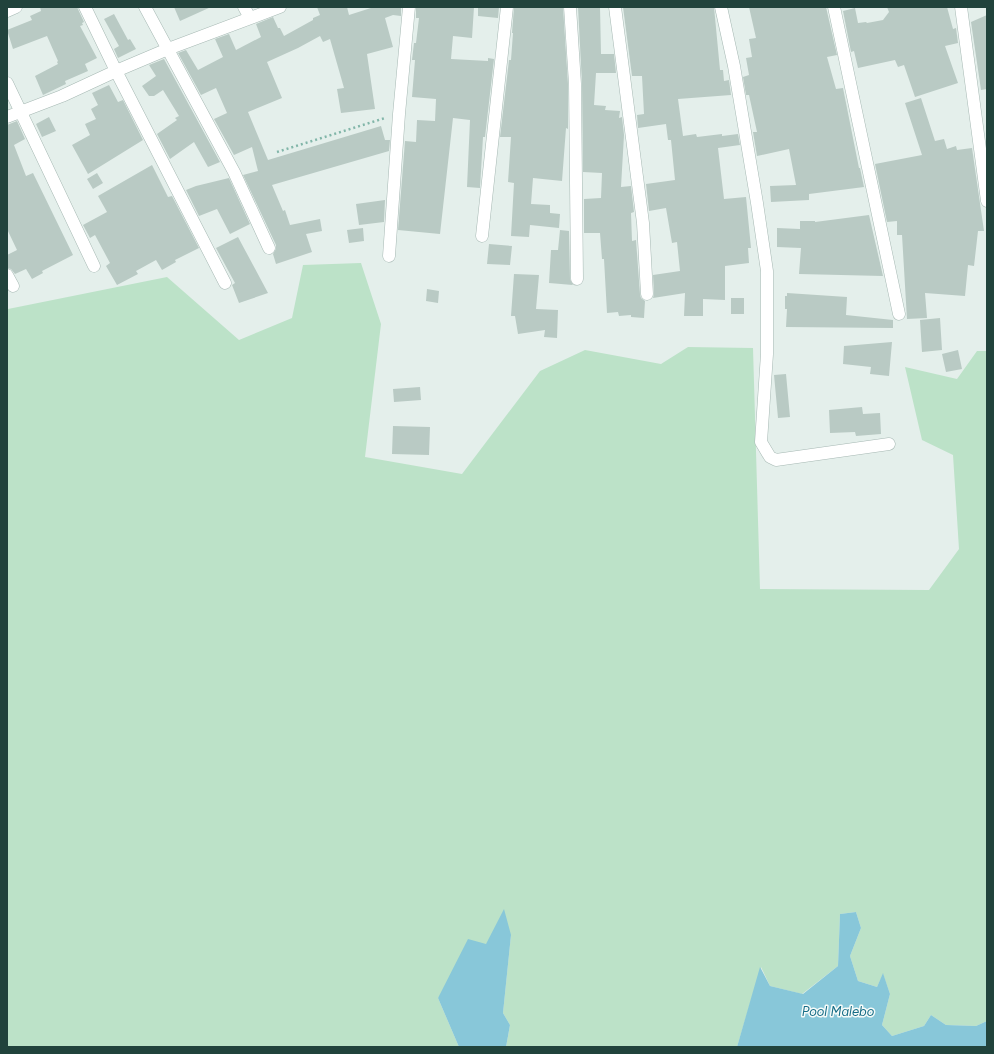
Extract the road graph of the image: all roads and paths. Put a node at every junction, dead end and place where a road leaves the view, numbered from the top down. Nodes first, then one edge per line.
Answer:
1 (16, 7) edge
2 (84, 7) edge
3 (145, 7) edge
4 (244, 7) edge
5 (280, 7) edge
6 (409, 7) edge
7 (507, 7) edge
8 (570, 7) edge
9 (615, 7) edge
10 (721, 7) edge
11 (834, 7) edge
12 (961, 7) edge
13 (7, 11) edge
14 (250, 18) junction
15 (168, 49) junction
16 (116, 71) junction
17 (7, 83) edge
18 (20, 112) junction
19 (399, 114) junction
20 (7, 117) edge
21 (277, 152) dead end
22 (987, 201) edge
23 (482, 236) dead end
24 (269, 248) dead end
25 (389, 256) dead end
26 (94, 266) dead end
27 (576, 279) dead end
28 (225, 283) dead end
29 (647, 294) dead end
30 (898, 314) dead end
31 (889, 444) dead end

1 - 13 street
2 - 16 street
3 - 15 street
4 - 14 street
5 - 14 street
6 - 19 street
7 - 23 street
8 - 27 street
9 - 29 street
10 - 31 street
11 - 30 street
12 - 22 street
14 - 15 street
15 - 16 street
15 - 24 street
16 - 18 street
16 - 28 street
17 - 18 street
18 - 20 street
18 - 26 street
19 - 21 path
19 - 25 street

